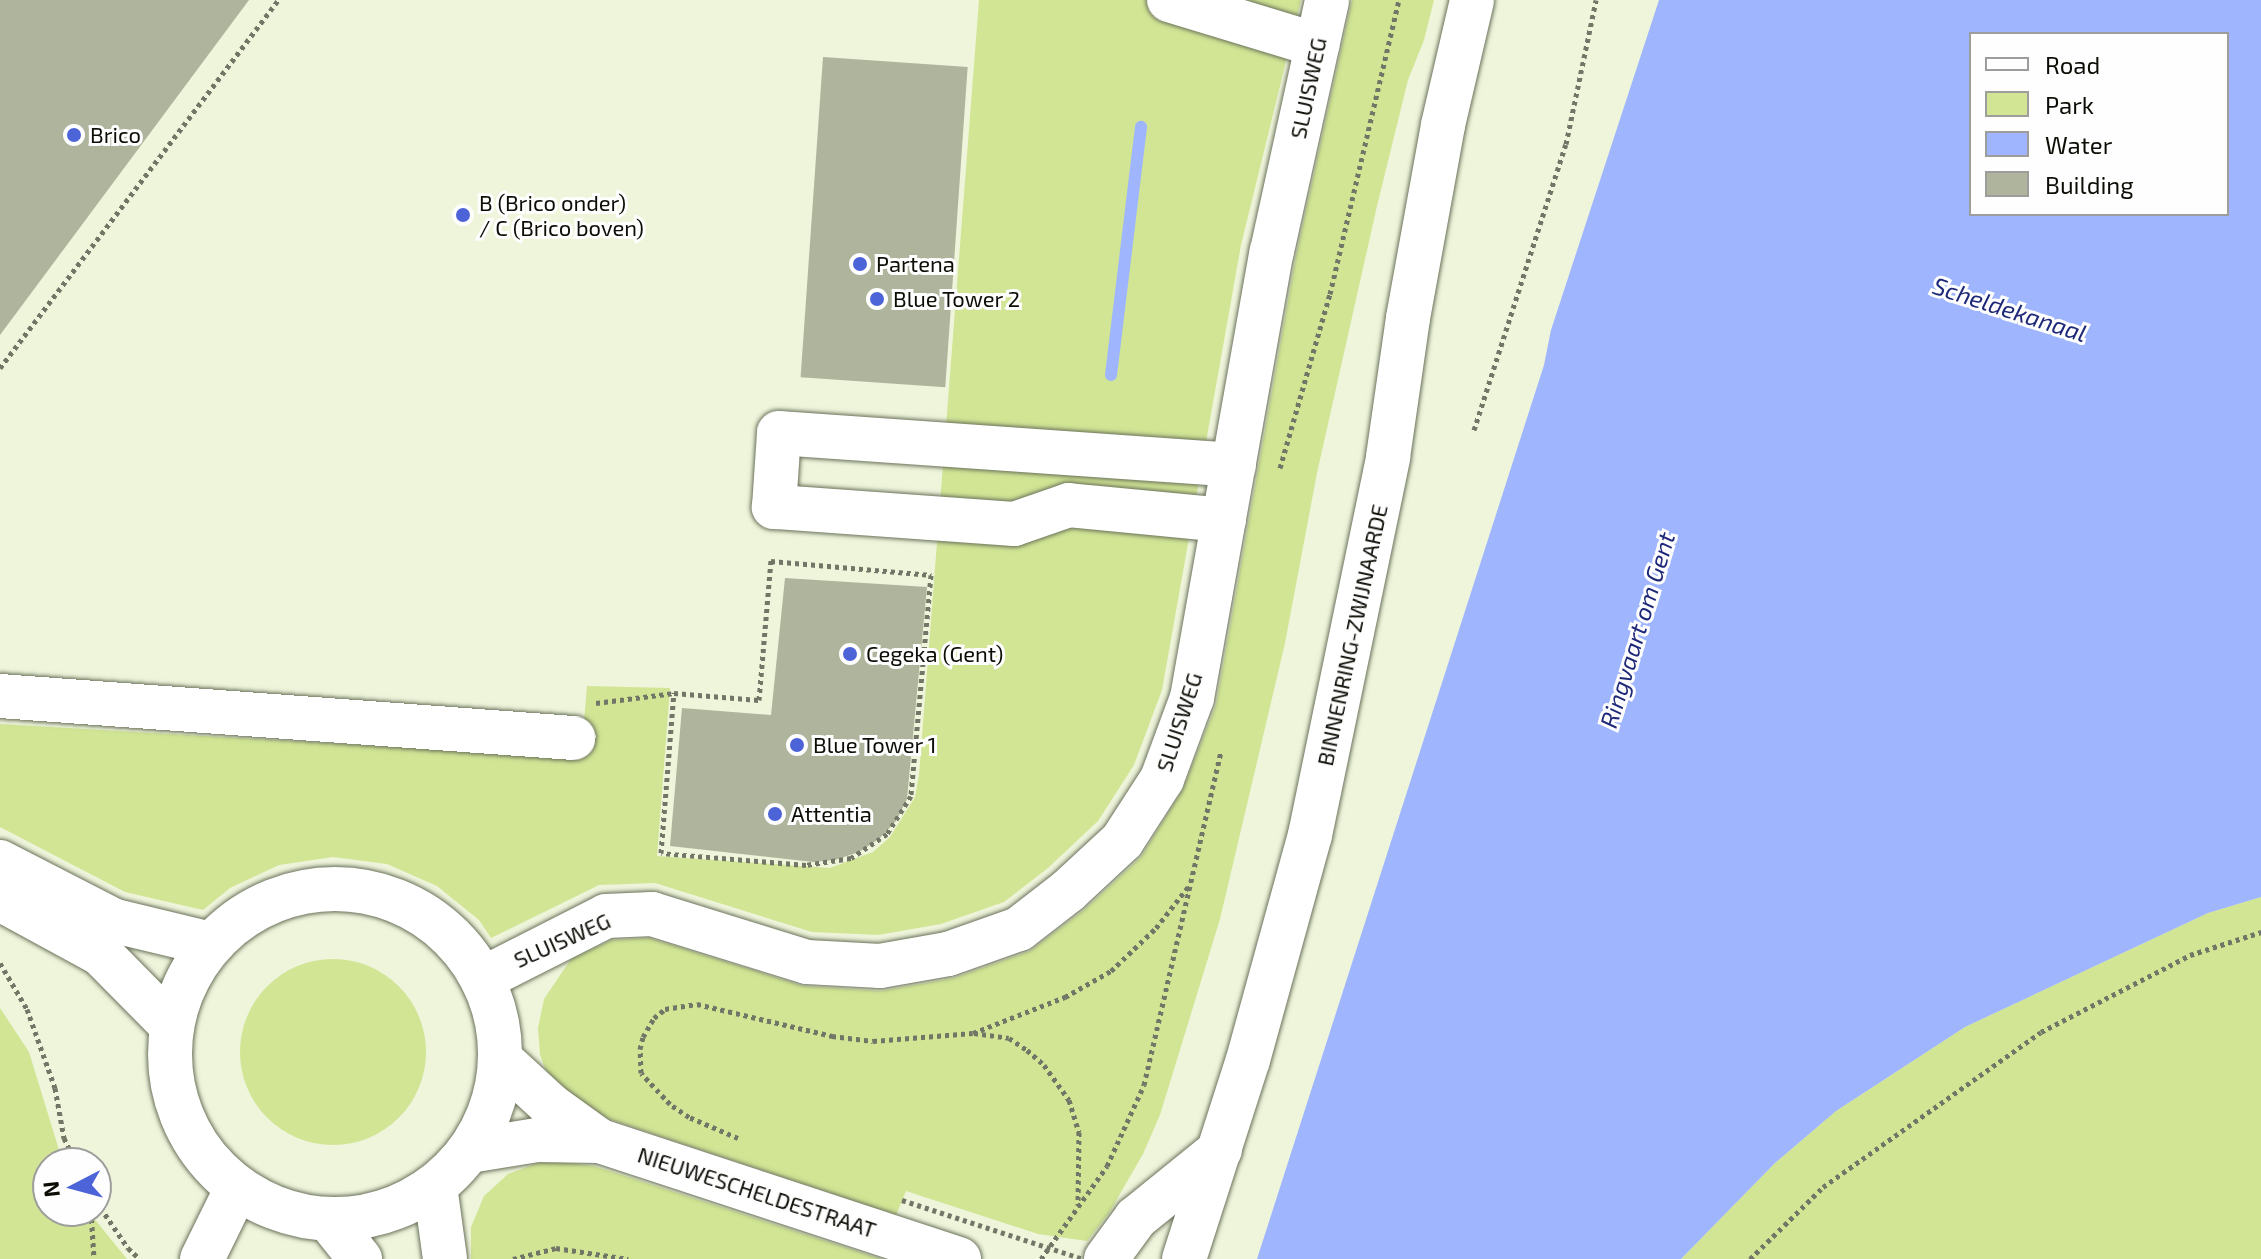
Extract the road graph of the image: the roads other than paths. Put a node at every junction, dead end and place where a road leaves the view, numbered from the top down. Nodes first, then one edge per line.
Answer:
1 (1169, 0) edge
2 (1327, 0) edge
3 (1472, 0) edge
4 (1317, 45) junction
5 (1234, 465) junction
6 (1224, 520) junction
7 (0, 696) edge
8 (577, 721) road end
9 (0, 862) edge
10 (0, 899) edge
11 (211, 944) junction
12 (482, 979) junction
13 (172, 1026) junction
14 (500, 1059) junction
15 (600, 1141) junction
16 (1220, 1150) junction
17 (469, 1151) junction
18 (435, 1186) junction
19 (237, 1188) junction
20 (329, 1220) junction
21 (444, 1253) edge
22 (202, 1259) edge
23 (360, 1259) edge
24 (959, 1259) edge
25 (1106, 1259) edge
26 (1184, 1259) edge

1 - 4 main road
2 - 4 main road, SLUISWEG
3 - 16 main road, BINNENRING-ZWIJNAARDE
4 - 5 main road, SLUISWEG
5 - 6 main road, SLUISWEG
5 - 6 main road
6 - 12 main road, SLUISWEG
7 - 8 main road
9 - 11 main road
10 - 13 main road
11 - 12 main road
11 - 13 main road
12 - 14 main road
13 - 19 main road
14 - 15 main road, NIEUWESCHELDESTRAAT
14 - 17 main road
15 - 17 main road, NIEUWESCHELDESTRAAT
15 - 24 main road, NIEUWESCHELDESTRAAT
16 - 25 main road
16 - 26 main road, BINNENRING-ZWIJNAARDE
17 - 18 main road
18 - 20 main road
18 - 21 main road
19 - 20 main road
19 - 22 main road
20 - 23 main road

